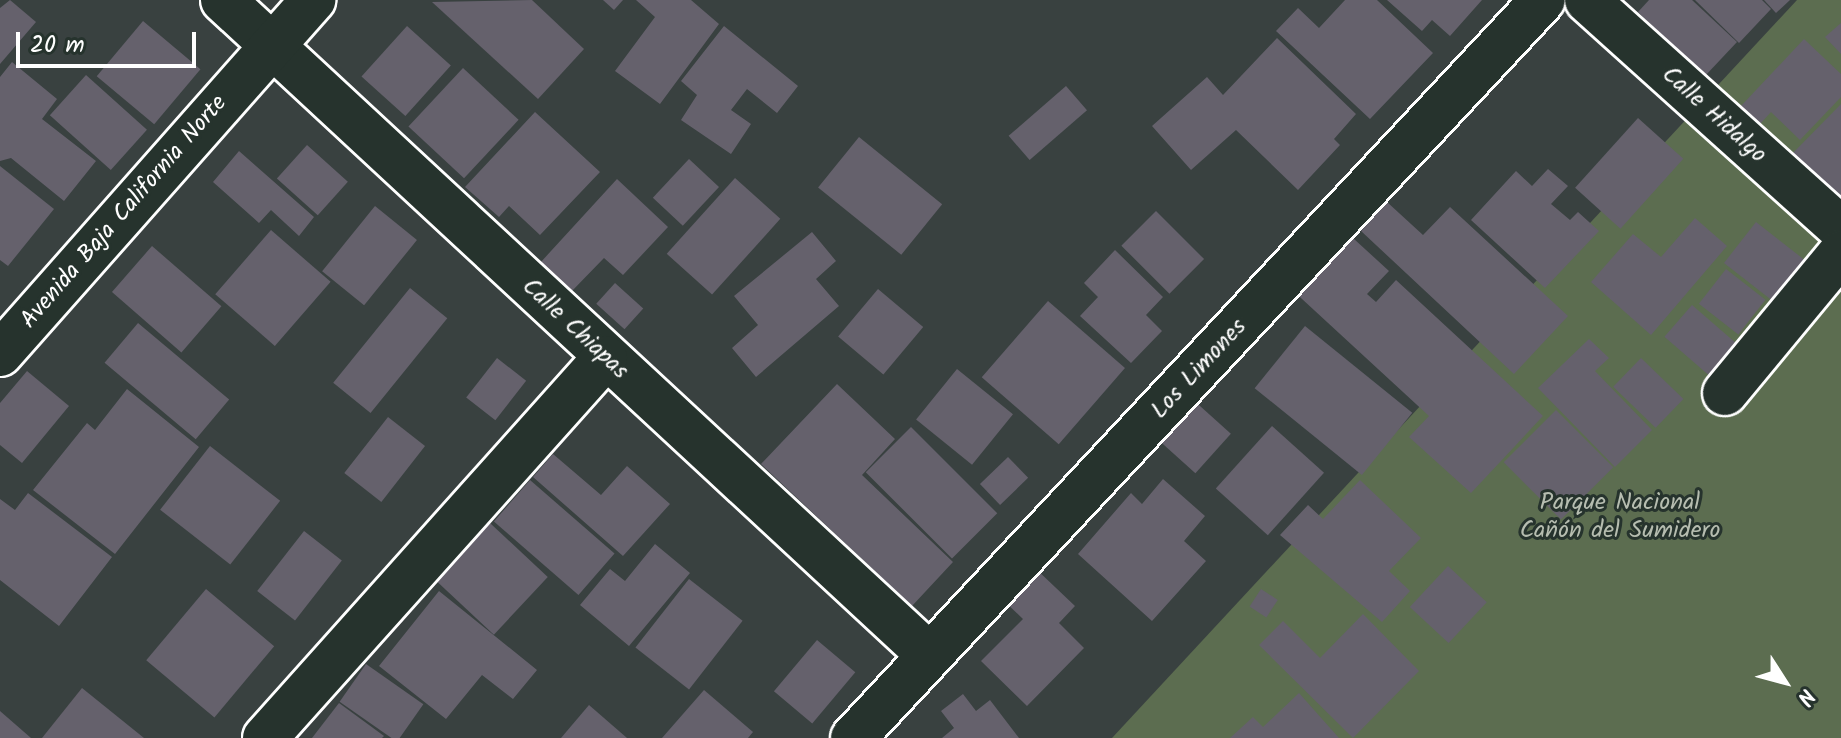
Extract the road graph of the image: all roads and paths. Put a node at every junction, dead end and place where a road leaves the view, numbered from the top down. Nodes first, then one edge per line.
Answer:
1 (223, 0) edge
2 (313, 0) edge
3 (1543, 0) edge
4 (1587, 0) edge
5 (271, 45) junction
6 (1841, 229) edge
7 (1841, 253) edge
8 (0, 354) edge
9 (605, 358) junction
10 (1725, 393) dead end
11 (929, 655) junction
12 (265, 738) edge
13 (853, 738) edge

1 - 5 street, Calle Chiapas
2 - 5 street, Avenida Baja California Norte
3 - 11 street, Los Limones
4 - 6 street, Calle Hidalgo
5 - 8 street, Avenida Baja California Norte
5 - 9 street, Calle Chiapas
7 - 10 street
9 - 11 street, Calle Chiapas
9 - 12 street
11 - 13 street, Los Limones

